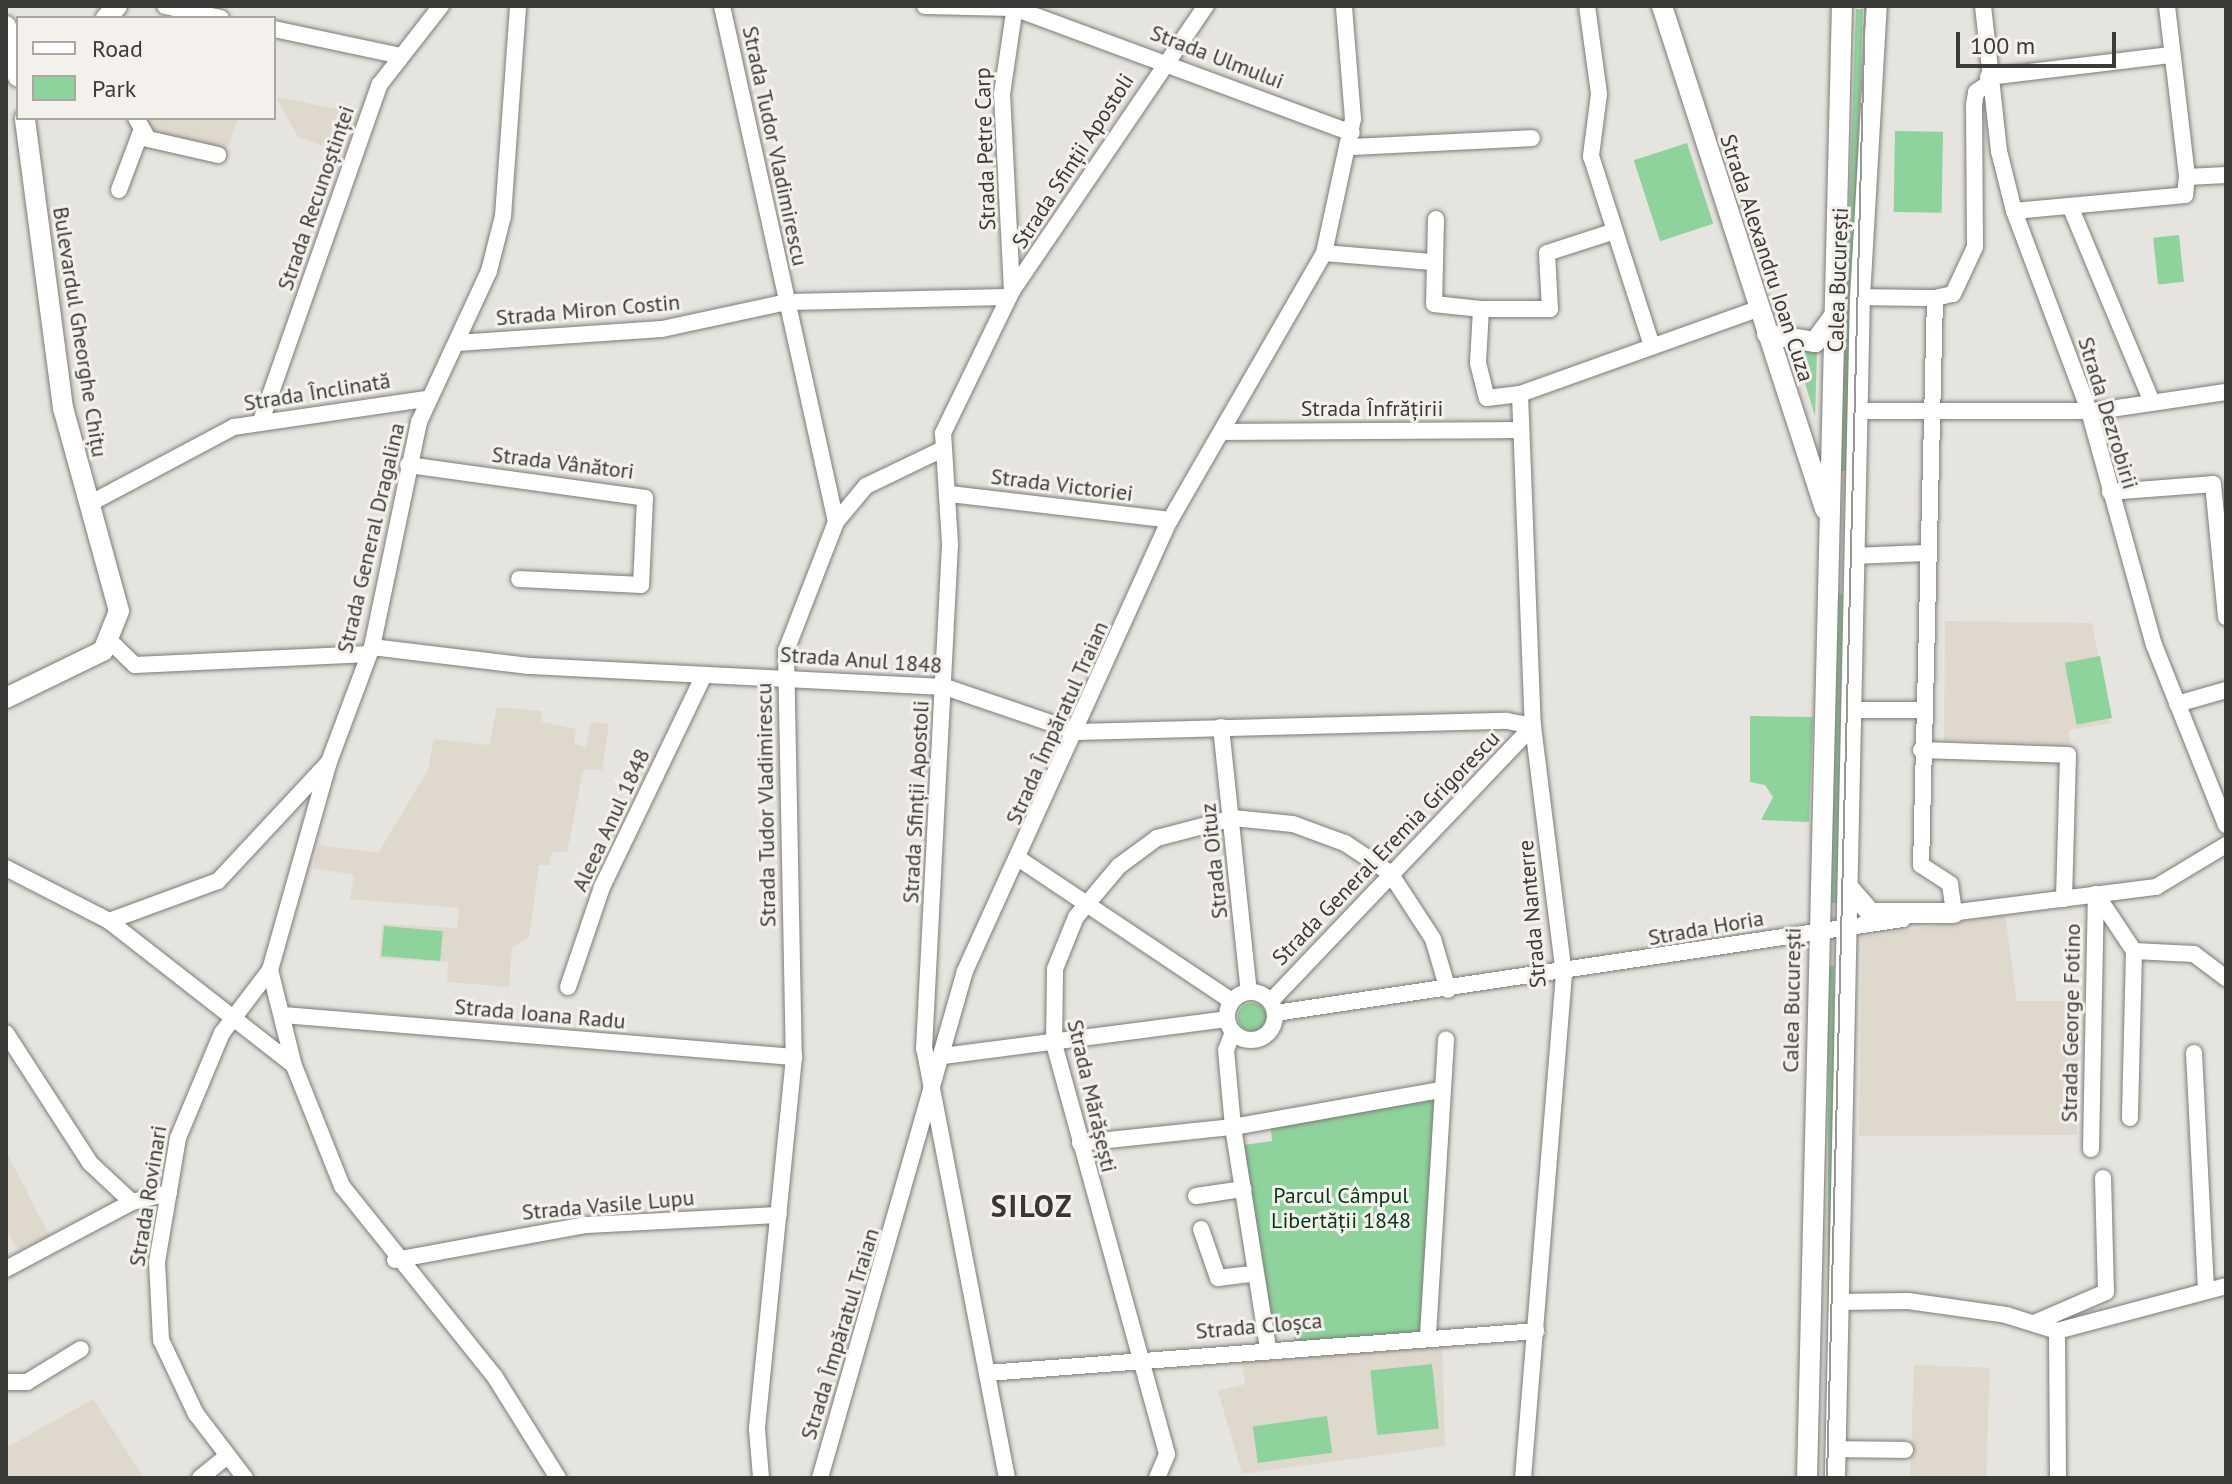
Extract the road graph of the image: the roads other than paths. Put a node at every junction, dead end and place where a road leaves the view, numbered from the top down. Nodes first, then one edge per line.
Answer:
1 (165, 6) edge
2 (441, 6) edge
3 (518, 6) edge
4 (722, 6) edge
5 (925, 6) edge
6 (1206, 6) edge
7 (1344, 6) edge
8 (1587, 6) edge
9 (1662, 6) edge
10 (1678, 6) edge
11 (1842, 6) edge
12 (1877, 6) edge
13 (1983, 6) edge
14 (2167, 6) edge
15 (1014, 7) edge
16 (212, 16) edge
17 (6, 26) edge
18 (276, 29) edge
19 (12, 49) edge
20 (1674, 52) junction
21 (396, 55) junction
22 (2171, 55) junction
23 (1166, 59) junction
24 (1988, 81) junction
25 (25, 120) edge
26 (138, 126) edge
27 (1532, 138) dead end
28 (1351, 140) junction
29 (218, 155) dead end
30 (2226, 175) edge
31 (2187, 177) junction
32 (119, 190) dead end
33 (2070, 206) junction
34 (2014, 211) junction
35 (1436, 219) dead end
36 (1615, 231) junction
37 (1324, 253) junction
38 (1432, 262) junction
39 (1010, 294) junction
40 (1860, 297) junction
41 (1935, 298) junction
42 (787, 302) junction
43 (1481, 309) junction
44 (1758, 309) junction
45 (1833, 317) junction
46 (1767, 334) junction
47 (457, 343) junction
48 (1652, 346) junction
49 (2226, 392) edge
50 (1520, 394) junction
51 (427, 399) junction
52 (2152, 402) junction
53 (1930, 408) junction
54 (1858, 411) junction
55 (2089, 411) junction
56 (261, 421) junction
57 (1520, 430) junction
58 (1225, 432) junction
59 (1831, 437) junction
60 (1803, 444) junction
61 (943, 449) junction
62 (408, 465) junction
63 (1831, 480) junction
64 (1856, 481) junction
65 (2110, 492) junction
66 (950, 494) junction
67 (89, 504) junction
68 (1170, 520) junction
69 (836, 522) junction
70 (1830, 523) junction
71 (1924, 553) junction
72 (1855, 556) junction
73 (2224, 574) edge
74 (519, 579) dead end
75 (2226, 617) edge
76 (111, 642) junction
77 (370, 651) junction
78 (704, 675) junction
79 (784, 679) junction
80 (945, 687) junction
81 (2226, 690) edge
82 (6, 698) edge
83 (2177, 704) junction
84 (1850, 710) junction
85 (1922, 710) junction
86 (1533, 726) junction
87 (1221, 727) junction
88 (1077, 732) junction
89 (1921, 750) junction
90 (329, 762) junction
91 (1233, 818) junction
92 (2226, 825) edge
93 (2226, 845) edge
94 (1021, 860) junction
95 (6, 868) edge
96 (1390, 873) junction
97 (1848, 884) junction
98 (2096, 894) junction
99 (2064, 899) junction
100 (1086, 903) junction
101 (1954, 913) junction
102 (109, 921) junction
103 (1847, 929) junction
104 (1817, 933) junction
105 (2134, 951) junction
106 (270, 970) junction
107 (1564, 974) junction
108 (2226, 978) edge
109 (568, 987) dead end
110 (1448, 990) junction
111 (1249, 992) junction
112 (1232, 1001) junction
113 (1273, 1007) junction
114 (235, 1013) junction
115 (283, 1015) junction
116 (1230, 1025) junction
117 (6, 1033) edge
118 (1446, 1040) dead end
119 (1054, 1045) junction
120 (2194, 1053) dead end
121 (943, 1056) junction
122 (794, 1057) junction
123 (294, 1066) junction
124 (1441, 1090) junction
125 (933, 1096) junction
126 (2130, 1118) dead end
127 (1233, 1127) junction
128 (1080, 1143) junction
129 (2091, 1149) dead end
130 (2103, 1178) dead end
131 (1243, 1189) junction
132 (169, 1193) junction
133 (1196, 1196) dead end
134 (132, 1202) junction
135 (779, 1215) junction
136 (1201, 1229) dead end
137 (395, 1260) junction
138 (6, 1269) edge
139 (1256, 1273) junction
140 (2226, 1286) edge
141 (2206, 1290) junction
142 (1838, 1302) junction
143 (2034, 1323) junction
144 (1536, 1331) junction
145 (2057, 1331) junction
146 (1428, 1335) junction
147 (1268, 1347) junction
148 (81, 1349) dead end
149 (1138, 1358) junction
150 (987, 1373) junction
151 (6, 1382) edge
152 (1835, 1449) junction
153 (1905, 1450) dead end
154 (227, 1456) junction
155 (1161, 1474) edge
156 (200, 1478) edge
157 (245, 1478) edge
158 (558, 1478) edge
159 (761, 1478) edge
160 (820, 1478) edge
161 (1007, 1478) edge
162 (1523, 1478) edge
163 (1807, 1478) edge
164 (1835, 1478) edge
165 (2058, 1478) edge

1 - 16 street
2 - 21 street, Strada Recunoștinței
3 - 47 street, Strada General Dragalina
4 - 42 street, Strada Tudor Vladimirescu
5 - 15 street, Strada Ulmului
6 - 23 street, Strada Sfinții Apostoli
7 - 28 street, Strada Împăratul Traian
8 - 36 street
9 - 20 main road, Strada Alexandru Ioan Cuza
10 - 20 main road
11 - 45 main road, Calea București
12 - 40 main road, Calea București
13 - 24 street, Strada Dezrobirii
14 - 22 street
15 - 23 street, Strada Ulmului
15 - 39 street, Strada Petre Carp
17 - 19 main road
18 - 21 street
20 - 44 main road, Strada Alexandru Ioan Cuza
21 - 56 street, Strada Recunoștinței
22 - 24 street
22 - 31 street
23 - 28 street, Strada Ulmului
23 - 39 street, Strada Sfinții Apostoli
24 - 34 street, Strada Dezrobirii
24 - 41 street
25 - 67 main road, Bulevardul Gheorghe Chițu
26 - 29 street
26 - 32 street
27 - 28 street
28 - 37 street, Strada Împăratul Traian
30 - 31 street
31 - 33 street
33 - 34 street
33 - 52 street
34 - 55 street, Strada Dezrobirii
35 - 38 street
36 - 43 street
36 - 48 street
37 - 38 street
37 - 58 street, Strada Împăratul Traian
38 - 43 street
39 - 42 street, Strada Miron Costin
39 - 61 street, Strada Sfinții Apostoli
40 - 41 street
40 - 54 main road, Calea București
41 - 53 street
42 - 47 street, Strada Miron Costin
42 - 69 street, Strada Tudor Vladimirescu
43 - 50 street
44 - 46 main road, Strada Alexandru Ioan Cuza
44 - 48 street
45 - 46 main road
45 - 59 main road, Calea București
46 - 60 main road, Strada Alexandru Ioan Cuza
47 - 51 street, Strada General Dragalina
48 - 50 street
49 - 52 street
50 - 57 street, Strada Nanterre
51 - 56 street, Strada Înclinată
51 - 62 street, Strada General Dragalina
52 - 55 street
53 - 54 street
53 - 55 street
53 - 71 street
54 - 64 main road, Calea București
55 - 65 street, Strada Dezrobirii
56 - 67 street, Strada Înclinată
57 - 58 street, Strada Înfrățirii
57 - 86 street, Strada Nanterre
58 - 68 street, Strada Împăratul Traian
59 - 60 main road
59 - 63 main road, Calea București
60 - 70 main road, Strada Alexandru Ioan Cuza
61 - 66 street, Strada Sfinții Apostoli
61 - 69 street
62 - 74 street, Strada Vânători
62 - 77 street, Strada General Dragalina
63 - 64 main road
63 - 70 main road, Calea București
64 - 72 main road, Calea București
65 - 73 street
65 - 83 street, Strada Dezrobirii
66 - 68 street, Strada Victoriei
66 - 80 street, Strada Sfinții Apostoli
67 - 76 main road, Bulevardul Gheorghe Chițu
68 - 88 street, Strada Împăratul Traian
69 - 79 street, Strada Tudor Vladimirescu
70 - 72 main road
70 - 104 main road, Calea București
71 - 72 street
71 - 85 street
72 - 84 main road, Calea București
73 - 75 street
76 - 77 street, Strada Anul 1848
76 - 82 main road
77 - 78 street, Strada Anul 1848
77 - 90 street, Strada General Dragalina
78 - 79 street, Strada Anul 1848
78 - 109 street, Aleea Anul 1848
79 - 80 street, Strada Anul 1848
79 - 122 street, Strada Tudor Vladimirescu
80 - 88 street, Strada Anul 1848
80 - 125 street, Strada Sfinții Apostoli
81 - 83 street
83 - 92 street, Strada Dezrobirii
84 - 85 street
84 - 97 main road, Calea București
85 - 89 street
86 - 87 street, Strada Anul 1848
86 - 96 street, Strada General Eremia Grigorescu
86 - 107 street, Strada Nanterre
87 - 88 street, Strada Anul 1848
87 - 91 street, Strada Oituz
88 - 94 street, Strada Împăratul Traian
89 - 99 street
89 - 101 street
90 - 102 street, Strada General Dragalina
90 - 106 street, Strada Rovinari
91 - 96 street
91 - 100 street, Strada Mărășești
91 - 111 street, Strada Oituz
93 - 98 street, Strada Horia
94 - 100 street
94 - 121 street, Strada Împăratul Traian
95 - 102 street
96 - 110 street
96 - 113 street, Strada General Eremia Grigorescu
97 - 101 main road
97 - 103 main road, Calea București
98 - 99 street, Strada Horia
98 - 105 street, Strada George Fotino
98 - 129 street, Strada George Fotino
99 - 101 street, Strada Horia
100 - 112 street
100 - 119 street, Strada Mărășești
101 - 103 street, Strada Horia
102 - 114 street
103 - 104 street, Strada Horia
103 - 142 main road, Calea București
104 - 107 street, Strada Horia
104 - 163 main road, Calea București
105 - 108 street
105 - 126 street
106 - 114 street, Strada Rovinari
106 - 115 street
107 - 110 street, Strada Horia
107 - 144 street, Strada Nanterre
110 - 113 street, Strada Horia
111 - 112 street
111 - 113 street
112 - 116 street
113 - 116 street, Strada General Eremia Grigorescu
114 - 123 street
114 - 132 street, Strada Rovinari
115 - 122 street, Strada Ioana Radu
115 - 123 street
116 - 119 street
116 - 127 street
117 - 134 street
118 - 124 street
119 - 121 street
119 - 128 street, Strada Mărășești
120 - 141 street
121 - 125 street, Strada Împăratul Traian
122 - 135 street, Strada Tudor Vladimirescu
123 - 137 street
124 - 127 street
124 - 146 street
125 - 150 street, Strada Sfinții Apostoli
125 - 160 street, Strada Împăratul Traian
127 - 128 street
127 - 131 street
128 - 149 street, Strada Mărășești
130 - 143 street
131 - 133 street
131 - 139 street
132 - 134 street
132 - 154 street, Strada Rovinari
134 - 138 street
135 - 137 street, Strada Vasile Lupu
135 - 159 street, Strada Tudor Vladimirescu
136 - 139 street
137 - 158 street
139 - 147 street
140 - 141 street
141 - 145 street
142 - 143 street
142 - 152 main road, Calea București
143 - 145 street
144 - 146 street, Strada Cloșca
144 - 162 street, Strada Nanterre
145 - 165 street
146 - 147 street, Strada Cloșca
147 - 149 street, Strada Cloșca
148 - 151 street
149 - 150 street, Strada Cloșca
149 - 155 street, Strada Mărășești
150 - 161 street, Strada Sfinții Apostoli
152 - 153 street
152 - 164 main road, Calea București
154 - 156 street
154 - 157 street, Strada Rovinari

